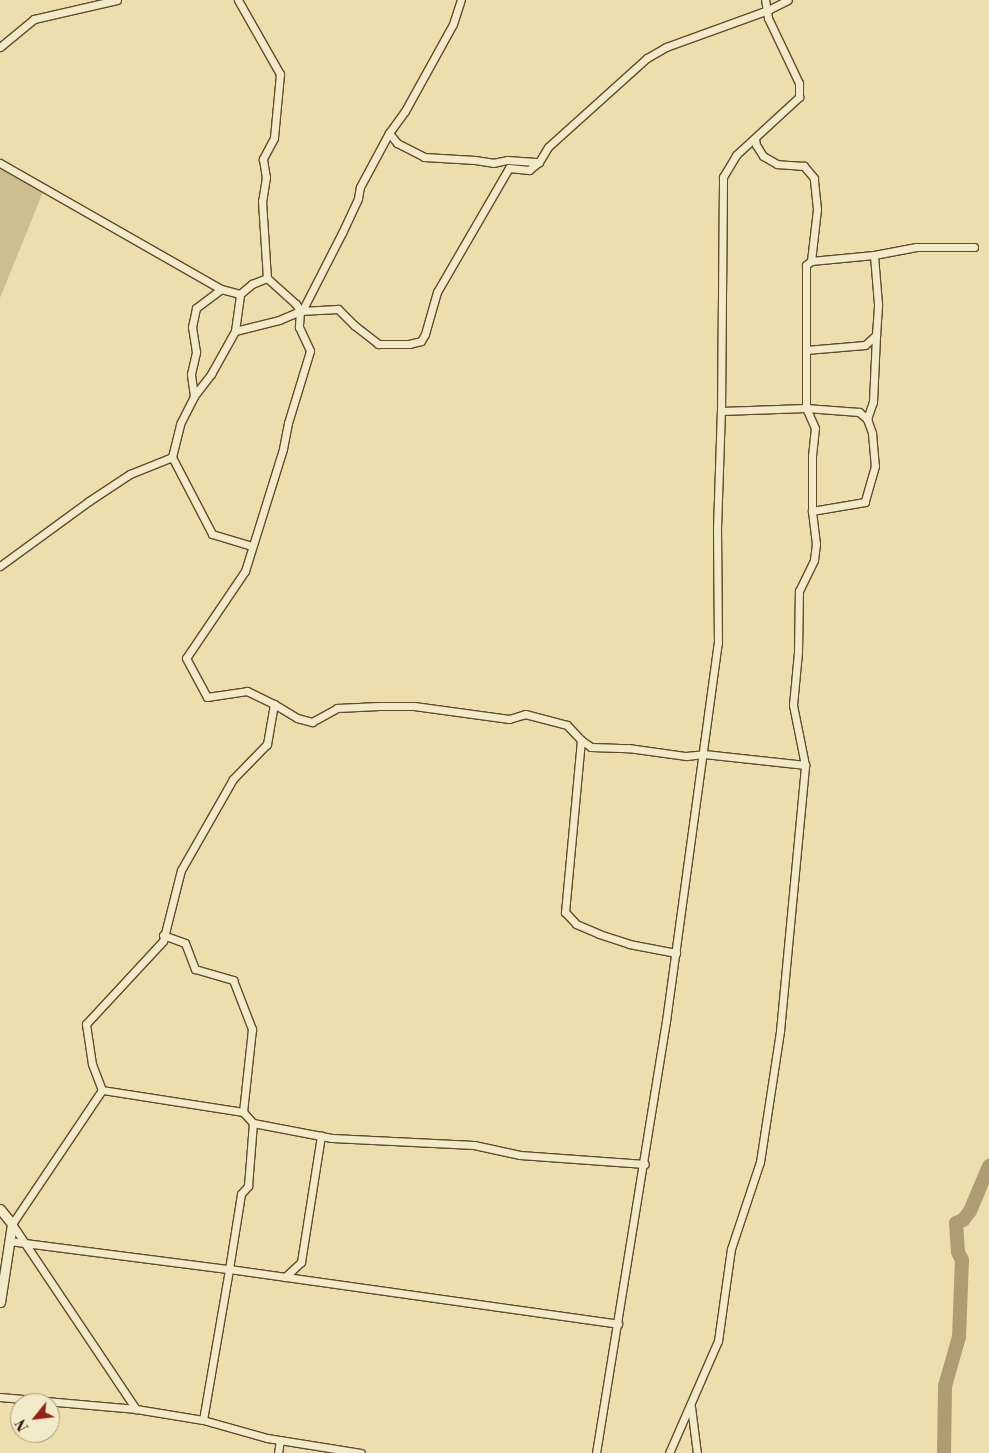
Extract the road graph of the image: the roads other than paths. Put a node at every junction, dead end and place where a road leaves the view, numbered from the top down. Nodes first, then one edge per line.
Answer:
1 (117, 0) edge
2 (238, 0) edge
3 (461, 0) edge
4 (766, 0) edge
5 (788, 0) edge
6 (768, 10) junction
7 (0, 47) edge
8 (388, 133) junction
9 (755, 139) junction
10 (538, 162) junction
11 (0, 163) edge
12 (974, 247) dead end
13 (874, 255) junction
14 (811, 261) junction
15 (267, 278) junction
16 (221, 289) junction
17 (240, 294) junction
18 (301, 311) junction
19 (234, 331) junction
20 (876, 335) junction
21 (806, 350) junction
22 (194, 396) junction
23 (806, 408) junction
24 (721, 411) junction
25 (867, 419) junction
26 (172, 457) junction
27 (812, 511) junction
28 (252, 546) junction
29 (0, 566) edge
30 (274, 704) junction
31 (581, 740) junction
32 (704, 754) junction
33 (805, 765) junction
34 (163, 935) junction
35 (676, 953) junction
36 (102, 1090) junction
37 (243, 1112) junction
38 (253, 1123) junction
39 (321, 1136) junction
40 (645, 1164) junction
41 (0, 1209) edge
42 (12, 1224) junction
43 (9, 1240) junction
44 (24, 1242) junction
45 (229, 1269) junction
46 (285, 1277) junction
47 (0, 1302) edge
48 (618, 1324) junction
49 (0, 1397) edge
50 (691, 1407) junction
51 (136, 1409) junction
52 (203, 1420) junction
53 (280, 1440) junction
54 (278, 1453) edge
55 (361, 1453) edge
56 (596, 1453) edge
57 (669, 1453) edge
58 (697, 1453) edge

1 - 7 street
2 - 15 street
3 - 8 street
4 - 6 street
5 - 6 street
6 - 9 street
6 - 10 street
8 - 10 street
8 - 18 street
9 - 14 street
9 - 24 street
10 - 18 street
11 - 16 street
12 - 13 street
13 - 14 street
13 - 20 street
14 - 21 street
15 - 17 street
15 - 18 street
16 - 17 street
16 - 22 street
17 - 19 street
18 - 19 street
18 - 28 street
19 - 22 street
20 - 21 street
20 - 25 street
21 - 23 street
22 - 26 street
23 - 24 street
23 - 25 street
23 - 27 street
24 - 32 street
25 - 27 street
26 - 28 street
26 - 29 street
27 - 33 street
28 - 30 street
30 - 31 street
30 - 34 street
31 - 32 street
31 - 35 street
32 - 33 street
32 - 35 street
33 - 50 street
34 - 36 street
34 - 37 street
35 - 40 street
36 - 37 street
36 - 42 street
37 - 38 street
38 - 39 street
38 - 45 street
39 - 40 street
39 - 46 street
40 - 48 street
41 - 42 street
42 - 43 street
42 - 44 street
43 - 44 street
43 - 47 street
44 - 45 street
44 - 51 street
45 - 46 street
45 - 52 street
46 - 48 street
48 - 56 street
49 - 51 street
50 - 57 street
50 - 58 street
51 - 52 street
52 - 53 street
53 - 54 street
53 - 55 street

